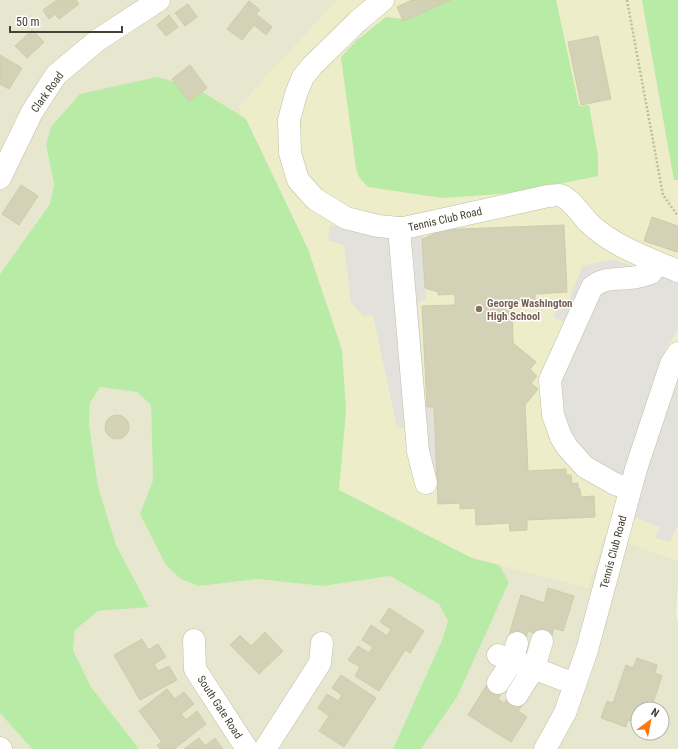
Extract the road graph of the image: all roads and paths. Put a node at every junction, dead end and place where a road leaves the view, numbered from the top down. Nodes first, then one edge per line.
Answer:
1 (159, 0) edge
2 (383, 0) edge
3 (627, 0) edge
4 (0, 178) edge
5 (678, 216) edge
6 (399, 228) junction
7 (657, 263) junction
8 (678, 271) edge
9 (678, 353) edge
10 (426, 483) dead end
11 (630, 489) junction
12 (194, 640) dead end
13 (542, 641) dead end
14 (322, 643) dead end
15 (534, 668) junction
16 (498, 683) dead end
17 (575, 684) junction
18 (517, 695) dead end
19 (247, 749) edge
20 (265, 749) edge
21 (545, 749) edge

1 - 4 street, Clark Road
2 - 6 street, Tennis Club Road
3 - 5 path
6 - 7 street, Tennis Club Road
6 - 10 street
7 - 8 street, Tennis Club Road
7 - 11 street
9 - 11 street, Tennis Club Road
11 - 17 street, Tennis Club Road
12 - 19 street, South Gate Road
13 - 15 street
14 - 20 street
15 - 16 street
15 - 17 street
15 - 18 street
17 - 21 street, Tennis Club Road

